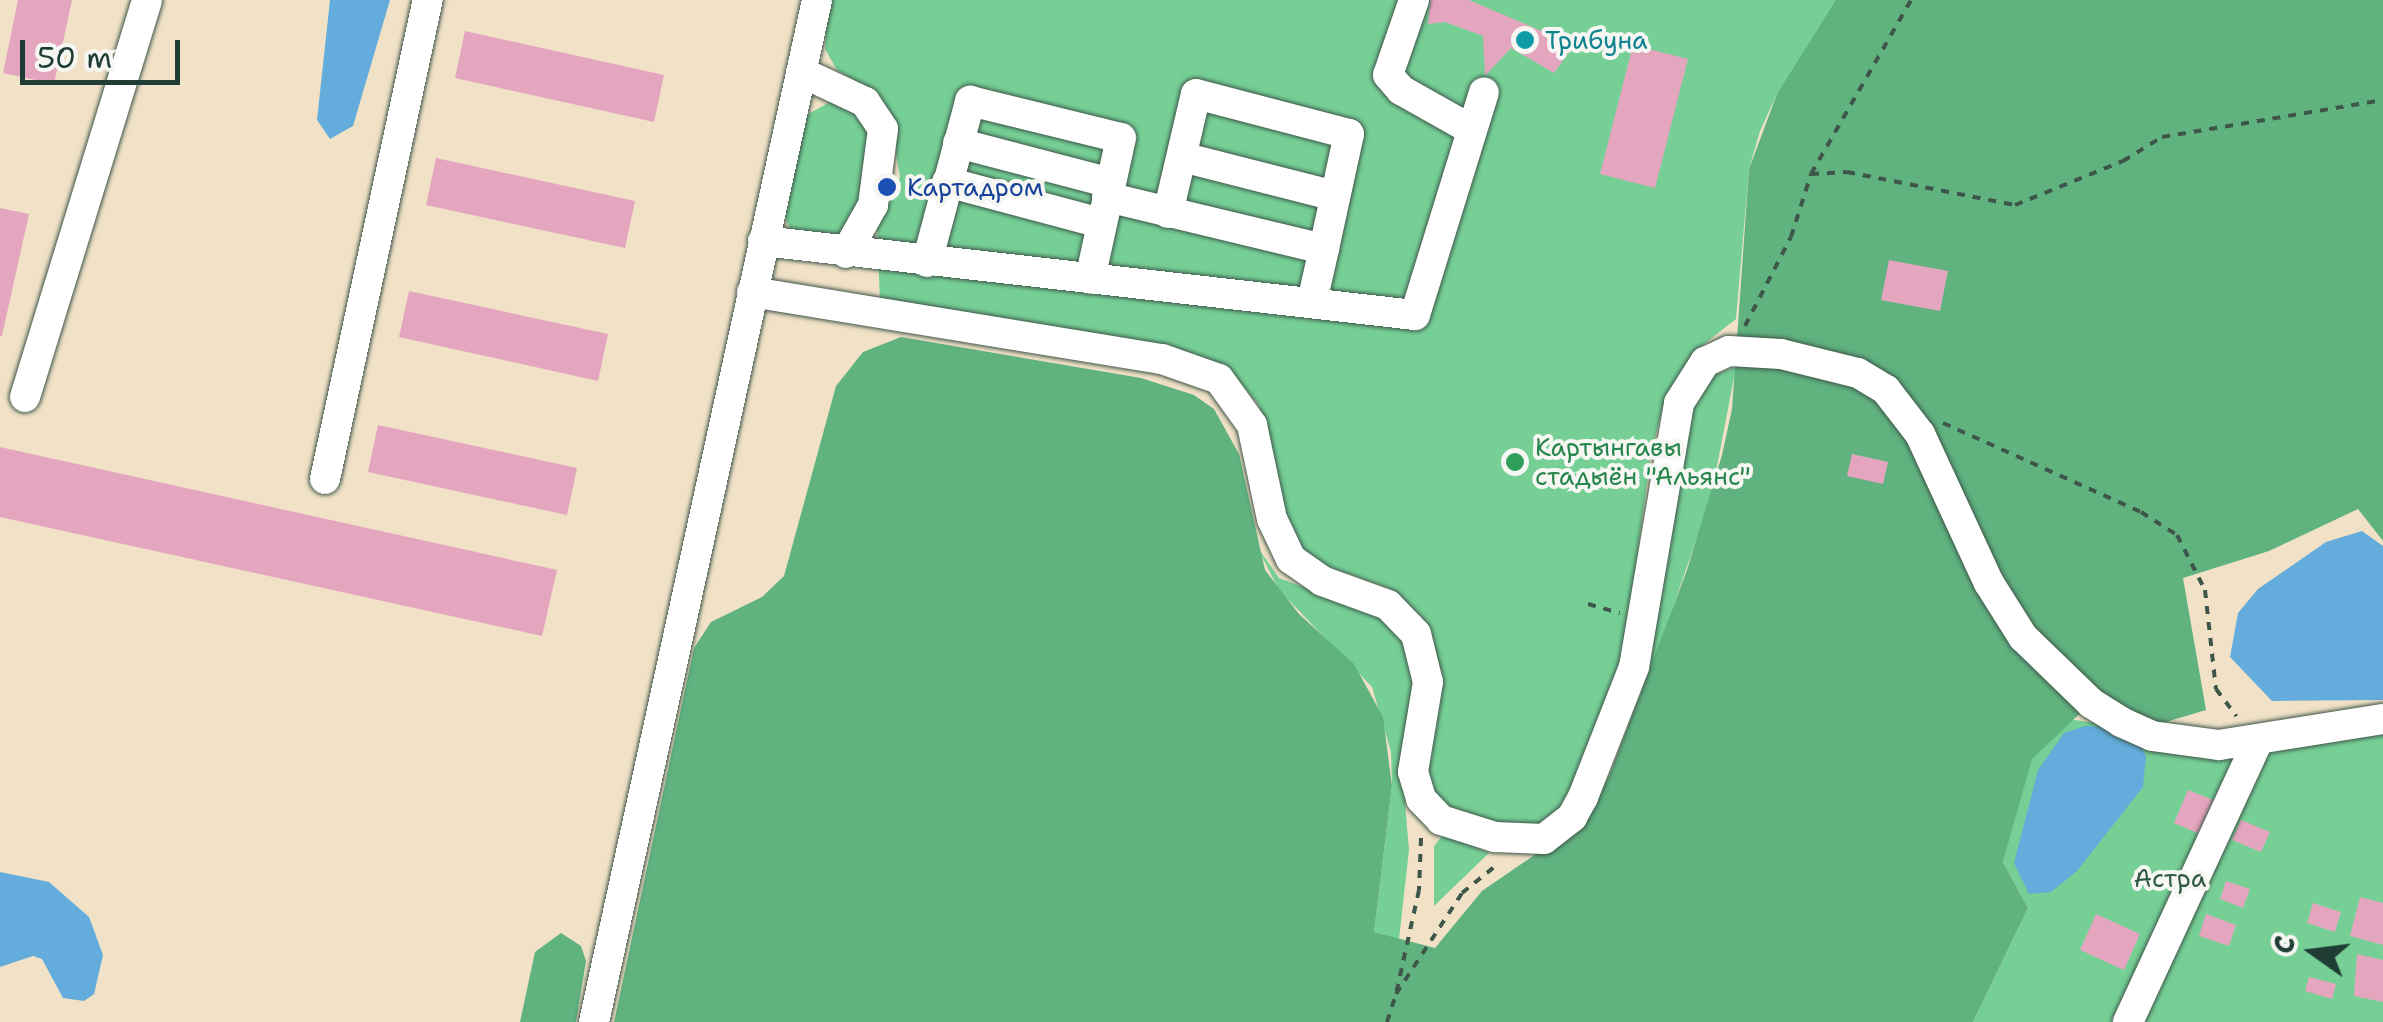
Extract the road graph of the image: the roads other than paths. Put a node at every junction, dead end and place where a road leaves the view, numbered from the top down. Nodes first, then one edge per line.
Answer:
1 (147, 0) edge
2 (428, 0) edge
3 (817, 0) edge
4 (1414, 0) edge
5 (802, 72) junction
6 (1484, 92) dead end
7 (1472, 130) junction
8 (958, 143) junction
9 (1182, 156) junction
10 (948, 182) junction
11 (1336, 196) junction
12 (1106, 201) junction
13 (1168, 213) junction
14 (763, 241) junction
15 (1324, 249) junction
16 (846, 253) junction
17 (928, 262) junction
18 (1090, 278) junction
19 (752, 292) junction
20 (1312, 302) junction
21 (24, 397) dead end
22 (325, 479) dead end
23 (2383, 719) edge
24 (2257, 743) junction
25 (594, 1022) edge
26 (2128, 1022) edge

1 - 21 street
2 - 22 street
3 - 5 street
4 - 7 street
5 - 14 street
5 - 16 street
6 - 7 street
7 - 20 street
8 - 10 street
8 - 12 street
8 - 12 street
9 - 11 street
9 - 11 street
9 - 13 street
10 - 12 street
10 - 17 street
11 - 15 street
12 - 13 street
12 - 18 street
13 - 15 street
14 - 16 street
14 - 19 street
15 - 20 street
16 - 17 street
17 - 18 street
18 - 20 street
19 - 24 street
19 - 25 street
23 - 24 street
24 - 26 street

